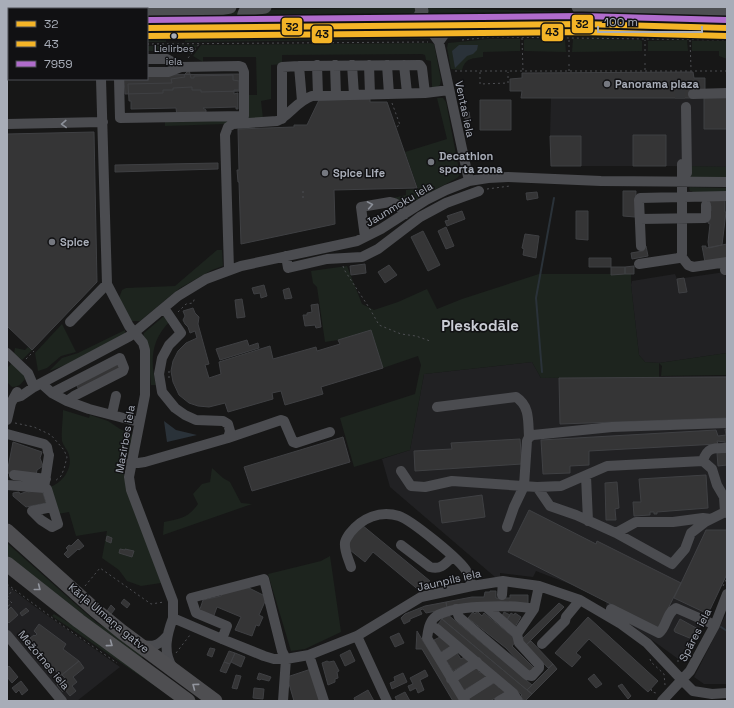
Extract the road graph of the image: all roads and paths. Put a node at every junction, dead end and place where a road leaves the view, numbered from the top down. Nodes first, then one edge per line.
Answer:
1 (230, 7) edge
2 (264, 7) edge
3 (421, 7) edge
4 (578, 7) edge
5 (148, 10) edge
6 (727, 11) edge
7 (514, 24) junction
8 (312, 26) junction
9 (423, 26) junction
10 (251, 27) junction
11 (148, 28) edge
12 (727, 28) edge
13 (522, 38) junction
14 (569, 39) junction
15 (645, 39) junction
16 (167, 40) dead end
17 (460, 40) dead end
18 (690, 40) junction
19 (727, 40) edge
20 (439, 42) junction
21 (200, 43) junction
22 (148, 44) edge
23 (167, 44) junction
24 (645, 56) dead end
25 (569, 57) dead end
26 (148, 59) edge
27 (645, 63) dead end
28 (569, 64) dead end
29 (317, 65) junction
30 (335, 65) junction
31 (352, 65) junction
32 (387, 65) junction
33 (404, 65) junction
34 (299, 66) junction
35 (369, 66) junction
36 (181, 67) junction
37 (645, 70) junction
38 (691, 70) junction
39 (450, 71) dead end
40 (508, 71) junction
41 (523, 71) junction
42 (569, 71) junction
43 (727, 71) edge
44 (148, 72) edge
45 (480, 72) junction
46 (101, 80) edge
47 (118, 80) edge
48 (449, 90) junction
49 (406, 93) junction
50 (425, 93) junction
51 (370, 94) junction
52 (694, 94) tunnel mouth
53 (727, 94) edge
54 (318, 95) junction
55 (336, 95) junction
56 (354, 95) junction
57 (390, 95) junction
58 (302, 101) junction
59 (282, 119) junction
60 (103, 122) junction
61 (7, 124) edge
62 (396, 127) dead end
63 (682, 152) dead end
64 (682, 164) dead end
65 (469, 182) junction
66 (727, 182) edge
67 (685, 183) junction
68 (512, 186) dead end
69 (303, 191) dead end
70 (479, 191) joint
71 (682, 196) junction
72 (727, 196) edge
73 (303, 200) dead end
74 (706, 205) dead end
75 (414, 208) junction
76 (405, 214) junction
77 (420, 217) junction
78 (640, 219) junction
79 (682, 219) junction
80 (365, 237) junction
81 (642, 246) dead end
82 (286, 256) junction
83 (681, 256) junction
84 (341, 258) junction
85 (639, 264) dead end
86 (726, 267) edge
87 (229, 270) junction
88 (107, 284) junction
89 (164, 308) junction
90 (70, 322) dead end
91 (135, 333) junction
92 (430, 341) dead end
93 (34, 351) dead end
94 (9, 358) edge
95 (20, 365) junction
96 (71, 383) junction
97 (36, 384) junction
98 (162, 392) junction
99 (52, 393) junction
100 (11, 395) edge
101 (145, 395) junction
102 (116, 396) dead end
103 (71, 399) junction
104 (437, 407) dead end
105 (112, 414) junction
106 (7, 420) edge
107 (139, 422) junction
108 (727, 422) edge
109 (330, 432) dead end
110 (7, 434) edge
111 (529, 437) junction
112 (228, 438) junction
113 (727, 448) edge
114 (703, 461) junction
115 (131, 462) junction
116 (401, 471) dead end
117 (14, 475) dead end
118 (586, 476) junction
119 (45, 483) junction
120 (7, 485) edge
121 (524, 486) junction
122 (537, 487) junction
123 (726, 497) edge
124 (52, 507) dead end
125 (726, 513) edge
126 (711, 519) junction
127 (588, 521) junction
128 (507, 527) dead end
129 (7, 531) edge
130 (616, 533) junction
131 (7, 540) edge
132 (401, 545) dead end
133 (452, 557) junction
134 (38, 558) junction
135 (7, 564) edge
136 (351, 567) dead end
137 (503, 581) junction
138 (7, 584) edge
139 (472, 586) junction
140 (539, 586) junction
141 (84, 588) dead end
142 (14, 589) junction
143 (727, 594) edge
144 (502, 596) dead end
145 (7, 598) edge
146 (580, 600) junction
147 (173, 601) junction
148 (7, 607) edge
149 (486, 607) junction
150 (456, 609) junction
151 (534, 609) junction
152 (611, 609) dead end
153 (173, 618) junction
154 (430, 625) junction
155 (715, 625) junction
156 (517, 634) junction
157 (167, 636) junction
158 (357, 636) junction
159 (222, 639) junction
160 (9, 642) edge
161 (542, 644) dead end
162 (139, 645) junction
163 (458, 647) junction
164 (101, 653) dead end
165 (309, 655) junction
166 (650, 658) dead end
167 (286, 659) junction
168 (440, 659) junction
169 (477, 662) junction
170 (176, 672) junction
171 (494, 677) junction
172 (451, 679) junction
173 (682, 680) junction
174 (665, 686) dead end
175 (651, 688) dead end
176 (727, 693) edge
177 (516, 697) edge
178 (659, 697) edge
179 (464, 699) edge
180 (61, 701) edge
181 (188, 701) edge
182 (215, 701) edge
183 (283, 701) edge
184 (324, 701) edge
185 (387, 701) edge
186 (499, 701) edge

1 - 5 main road
2 - 10 main road
3 - 8 main road
4 - 6 main road
7 - 9 main road
7 - 12 main road
7 - 20 street
8 - 9 main road
8 - 10 main road
9 - 20 street
10 - 11 main road
13 - 14 path
13 - 17 path
13 - 41 path
14 - 15 path
14 - 25 path
15 - 18 path
15 - 24 path
16 - 23 path
18 - 19 path
18 - 38 path
20 - 21 path
20 - 48 street, Ventas iela
21 - 23 path
21 - 36 path
22 - 23 path
26 - 36 street
27 - 37 path
28 - 42 path
29 - 30 street
29 - 34 street
29 - 54 street
30 - 31 street
30 - 55 street
31 - 35 street
31 - 56 street
32 - 33 street
32 - 35 street
32 - 57 street
33 - 49 street
33 - 50 street
34 - 58 street
34 - 59 street
35 - 51 street
36 - 44 street
36 - 47 street
37 - 38 path
37 - 42 path
38 - 43 path
39 - 45 path
40 - 41 path
40 - 45 path
40 - 45 path
41 - 42 path
46 - 60 street
48 - 50 street
48 - 65 street, Ventas iela
49 - 50 street
49 - 57 street
51 - 56 street
51 - 57 street
52 - 53 street
54 - 55 street
54 - 58 street
55 - 56 street
57 - 62 path
58 - 59 street
59 - 87 street
60 -> 61 street
60 - 88 street
63 - 67 street
64 - 67 street
65 - 67 street, Jaunmoku iela
65 - 75 street, Jaunmoku iela
66 - 67 street, Jaunmoku iela
67 - 71 street
68 - 70 path
69 - 73 path
70 - 77 street, Jaunmoku iela
71 - 72 street
71 - 78 street
71 - 79 street
74 - 79 street
75 - 76 street, Jaunmoku iela
75 - 77 street
76 - 80 street, Jaunmoku iela
80 -> 76 street
77 - 84 street, Jaunmoku iela
78 - 79 street
78 - 81 street
79 - 83 street
80 - 82 street, Jaunmoku iela
82 - 84 street, Jaunmoku iela
82 - 87 street, Jaunmoku iela
83 - 85 street
83 - 86 street
84 - 92 path
87 - 89 street, Jaunmoku iela
88 - 90 street
88 - 91 street, Mazirbes iela
89 - 91 street, Jaunmoku iela
89 - 98 street
91 - 97 street, Jaunmoku iela
91 - 101 street, Mazirbes iela
93 - 95 path
94 - 95 street
95 - 97 street
96 - 99 street
96 - 103 street
96 - 103 street
97 - 99 street
97 - 100 street, Jaunmoku iela
98 - 101 street
98 - 112 street
99 - 103 street
100 - 106 street, Jaunmoku iela
101 - 107 street, Mazirbes iela
102 - 105 street
103 - 105 street
104 - 111 street
105 - 107 street
107 - 115 street, Mazirbes iela
108 - 111 street
109 - 112 street
110 - 119 street
111 - 121 street
112 - 115 street
113 - 114 street
114 - 118 street
114 - 123 street
115 - 147 street, Mazirbes iela
116 - 121 street
117 - 119 street
118 - 122 street
118 - 127 street
119 - 120 street
119 - 124 street
121 - 122 street
121 - 128 street
122 - 127 street
123 - 125 street
125 - 126 street
126 - 130 street
126 - 130 street
127 - 130 street
129 - 134 highway, Kārļa Ulmaņa gatve
131 - 134 street
132 - 133 street
133 - 136 street
133 - 139 street
134 - 162 highway, Kārļa Ulmaņa gatve
135 -> 181 highway, Kārļa Ulmaņa gatve
137 - 139 street, Jaunpils iela
137 - 140 street, Jaunpils iela
137 - 144 street
138 - 142 path
139 - 158 street, Jaunpils iela
140 - 146 street, Jaunpils iela
140 - 151 street
141 - 147 path
142 - 145 path
142 - 164 path
143 - 155 street, Spāres iela
145 - 148 path
146 - 161 street
146 - 173 street, Jaunpils iela
147 - 153 street, Mazirbes iela
149 - 150 street
149 - 151 street
149 - 156 street
150 - 154 street
150 - 156 street
151 - 156 street
152 - 155 street
153 - 157 street
153 - 159 street, Jaunpils iela
154 - 163 street
154 - 168 street
155 - 173 street, Spāres iela
157 - 162 street
157 - 170 street
158 - 165 street, Jaunpils iela
158 - 185 street
159 - 167 street, Jaunpils iela
159 - 167 street
160 - 180 street, Mežotnes iela
162 - 170 highway, Kārļa Ulmaņa gatve
163 - 168 street
163 - 169 street
165 - 167 street, Jaunpils iela
165 - 184 street
166 - 174 path
167 - 183 street
168 - 172 street
169 - 171 street
169 - 172 street
182 -> 170 highway, Kārļa Ulmaņa gatve
171 - 177 street
171 - 179 street
172 - 179 street
173 - 176 street, Jaunpils iela
173 - 178 street, Spāres iela
175 - 178 path
177 - 186 street

